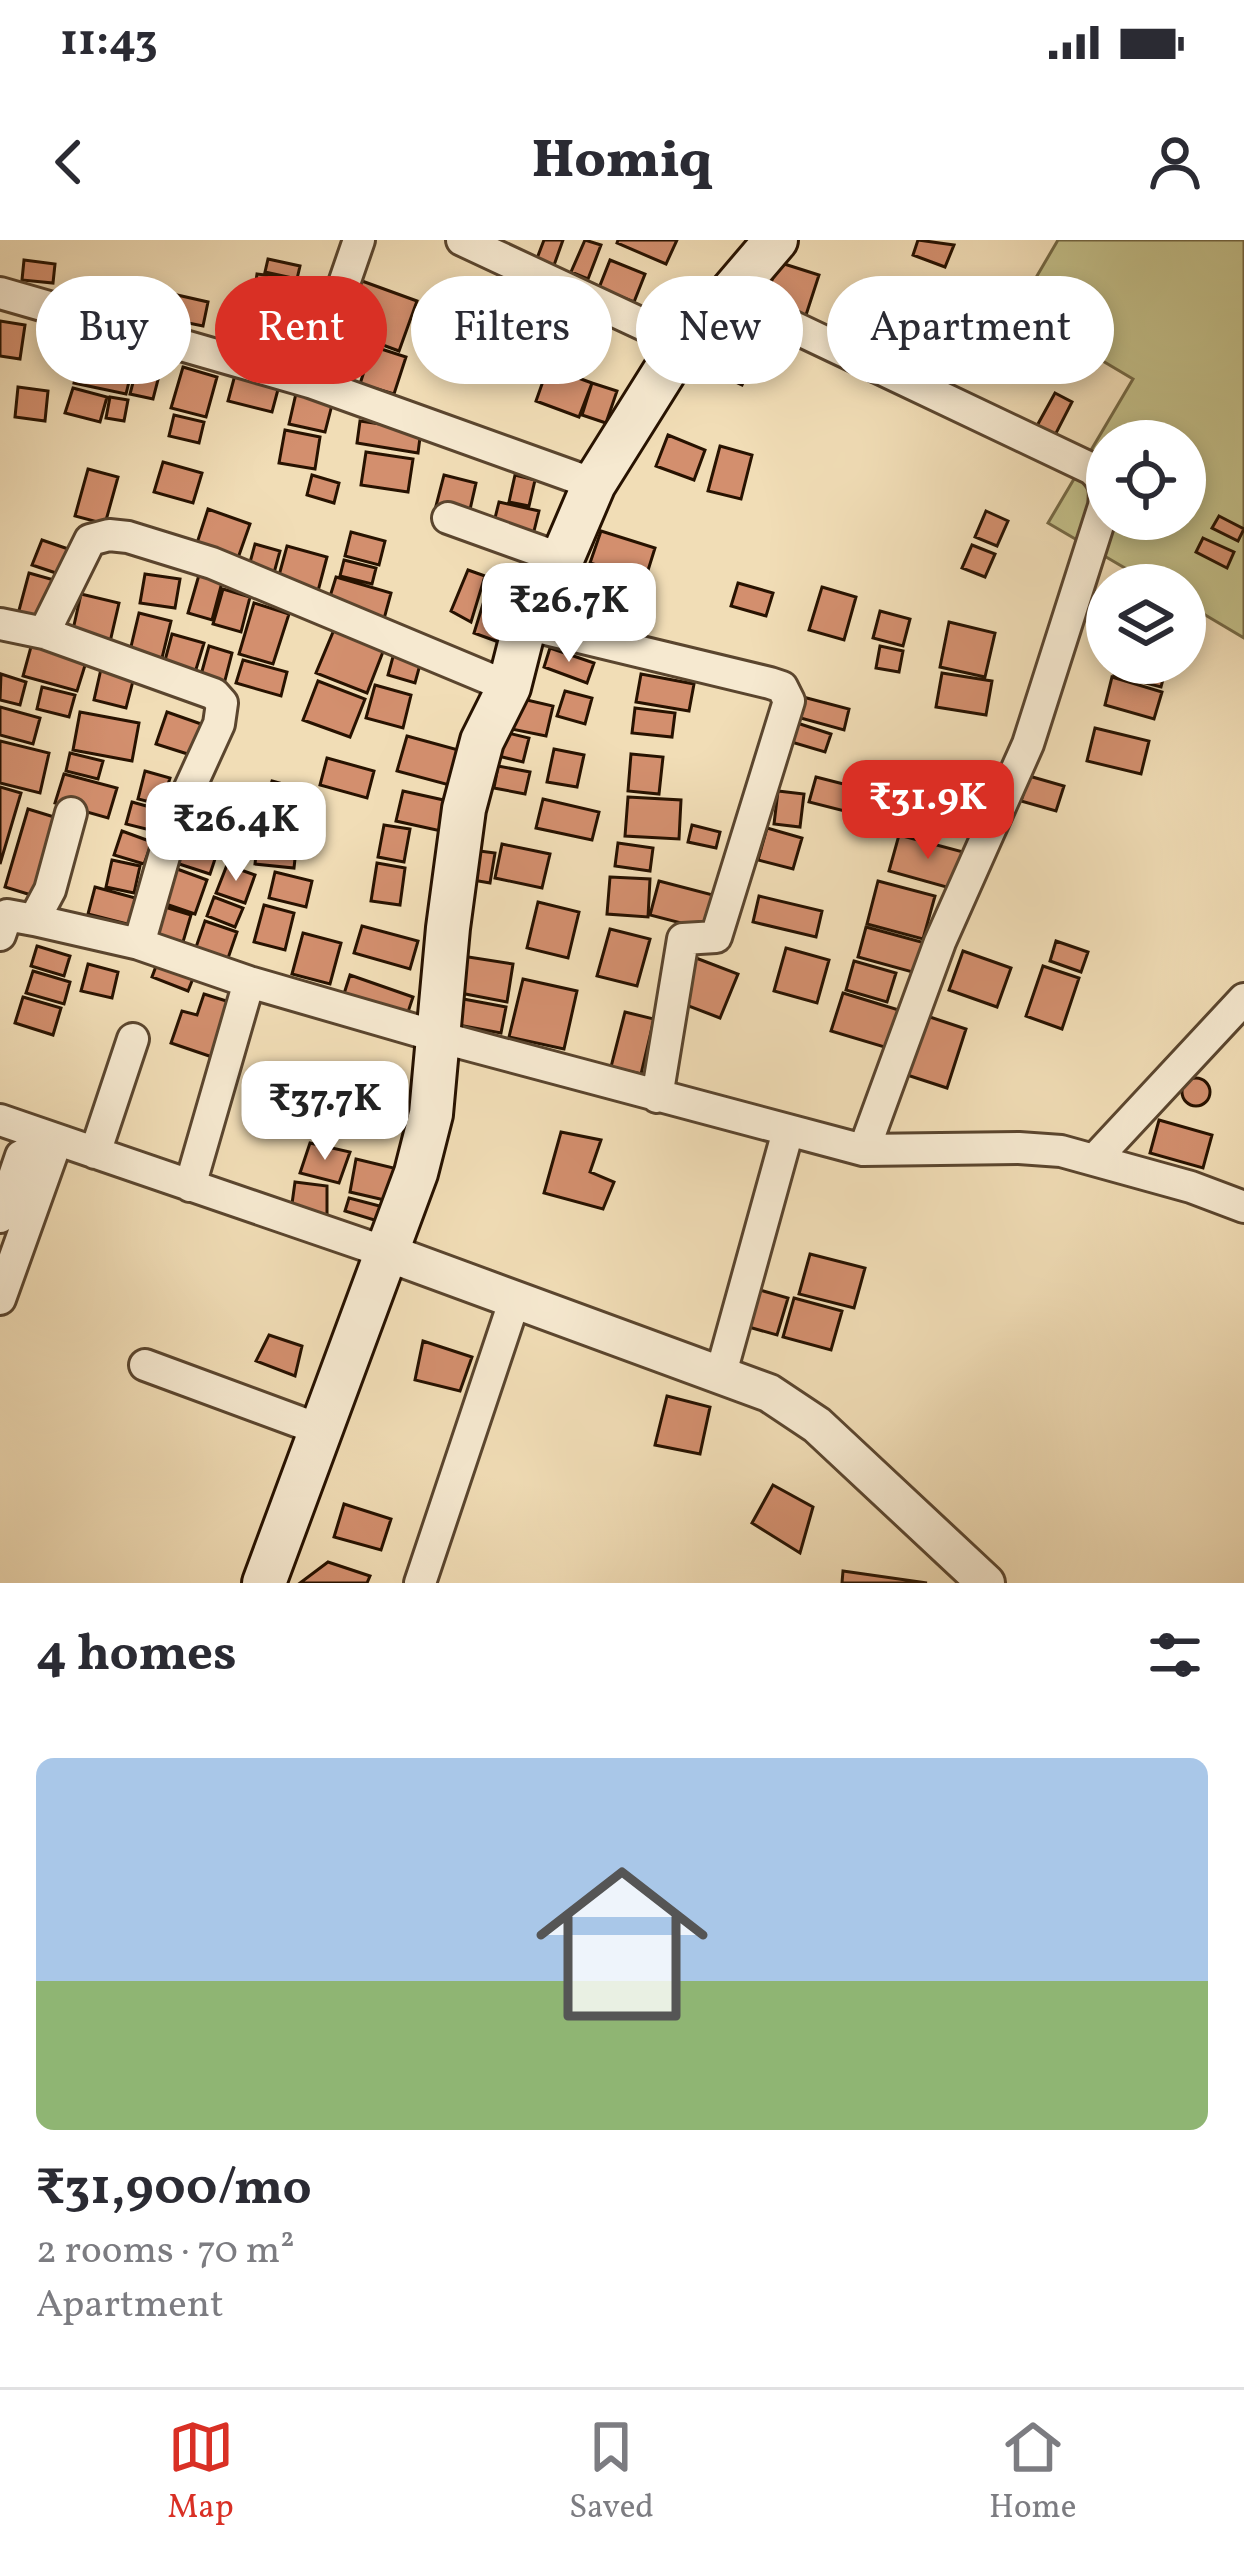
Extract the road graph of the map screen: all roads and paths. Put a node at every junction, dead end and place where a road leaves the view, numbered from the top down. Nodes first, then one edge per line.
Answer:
1 (359, 240) edge
2 (462, 240) edge
3 (776, 240) edge
4 (347, 276) edge
5 (747, 276) edge
6 (0, 292) edge
7 (636, 321) edge
8 (803, 332) edge
9 (215, 354) edge
10 (316, 384) edge
11 (657, 384) edge
12 (594, 484) junction
13 (448, 518) dead end
14 (562, 559) junction
15 (0, 624) edge
16 (525, 624) junction
17 (44, 632) junction
18 (509, 687) junction
19 (71, 813) dead end
20 (34, 920) junction
21 (0, 935) edge
22 (139, 944) junction
23 (249, 982) junction
24 (1244, 999) edge
25 (439, 1037) junction
26 (133, 1039) dead end
27 (656, 1097) junction
28 (0, 1120) edge
29 (788, 1131) junction
30 (57, 1140) junction
31 (865, 1147) junction
32 (95, 1153) junction
33 (1096, 1158) junction
34 (190, 1186) junction
35 (1244, 1208) edge
36 (0, 1217) edge
37 (388, 1253) junction
38 (515, 1299) junction
39 (0, 1300) edge
40 (145, 1366) dead end
41 (721, 1373) junction
42 (321, 1430) junction
43 (264, 1583) edge
44 (420, 1583) edge
45 (986, 1583) edge

1 - 4 street
2 - 7 street
3 - 5 main road
6 - 9 street
8 - 31 street
10 - 12 street
11 - 12 main road
12 - 14 main road
13 - 14 street
14 - 16 main road
15 - 17 street
16 - 18 main road
16 - 27 street
17 - 18 street
17 - 22 street
18 - 25 main road
19 - 20 street
20 - 21 street
20 - 22 street
22 - 23 street
23 - 25 street
23 - 34 street
24 - 33 street
25 - 27 street
25 - 37 main road
26 - 32 street
27 - 29 street
28 - 30 street
29 - 31 street
29 - 41 street
30 - 32 street
30 - 36 street
30 - 39 street
31 - 33 street
32 - 34 street
33 - 35 street
34 - 37 street
37 - 38 street
37 - 42 main road
38 - 41 street
38 - 44 street
40 - 42 street
41 - 45 street
42 - 43 main road

